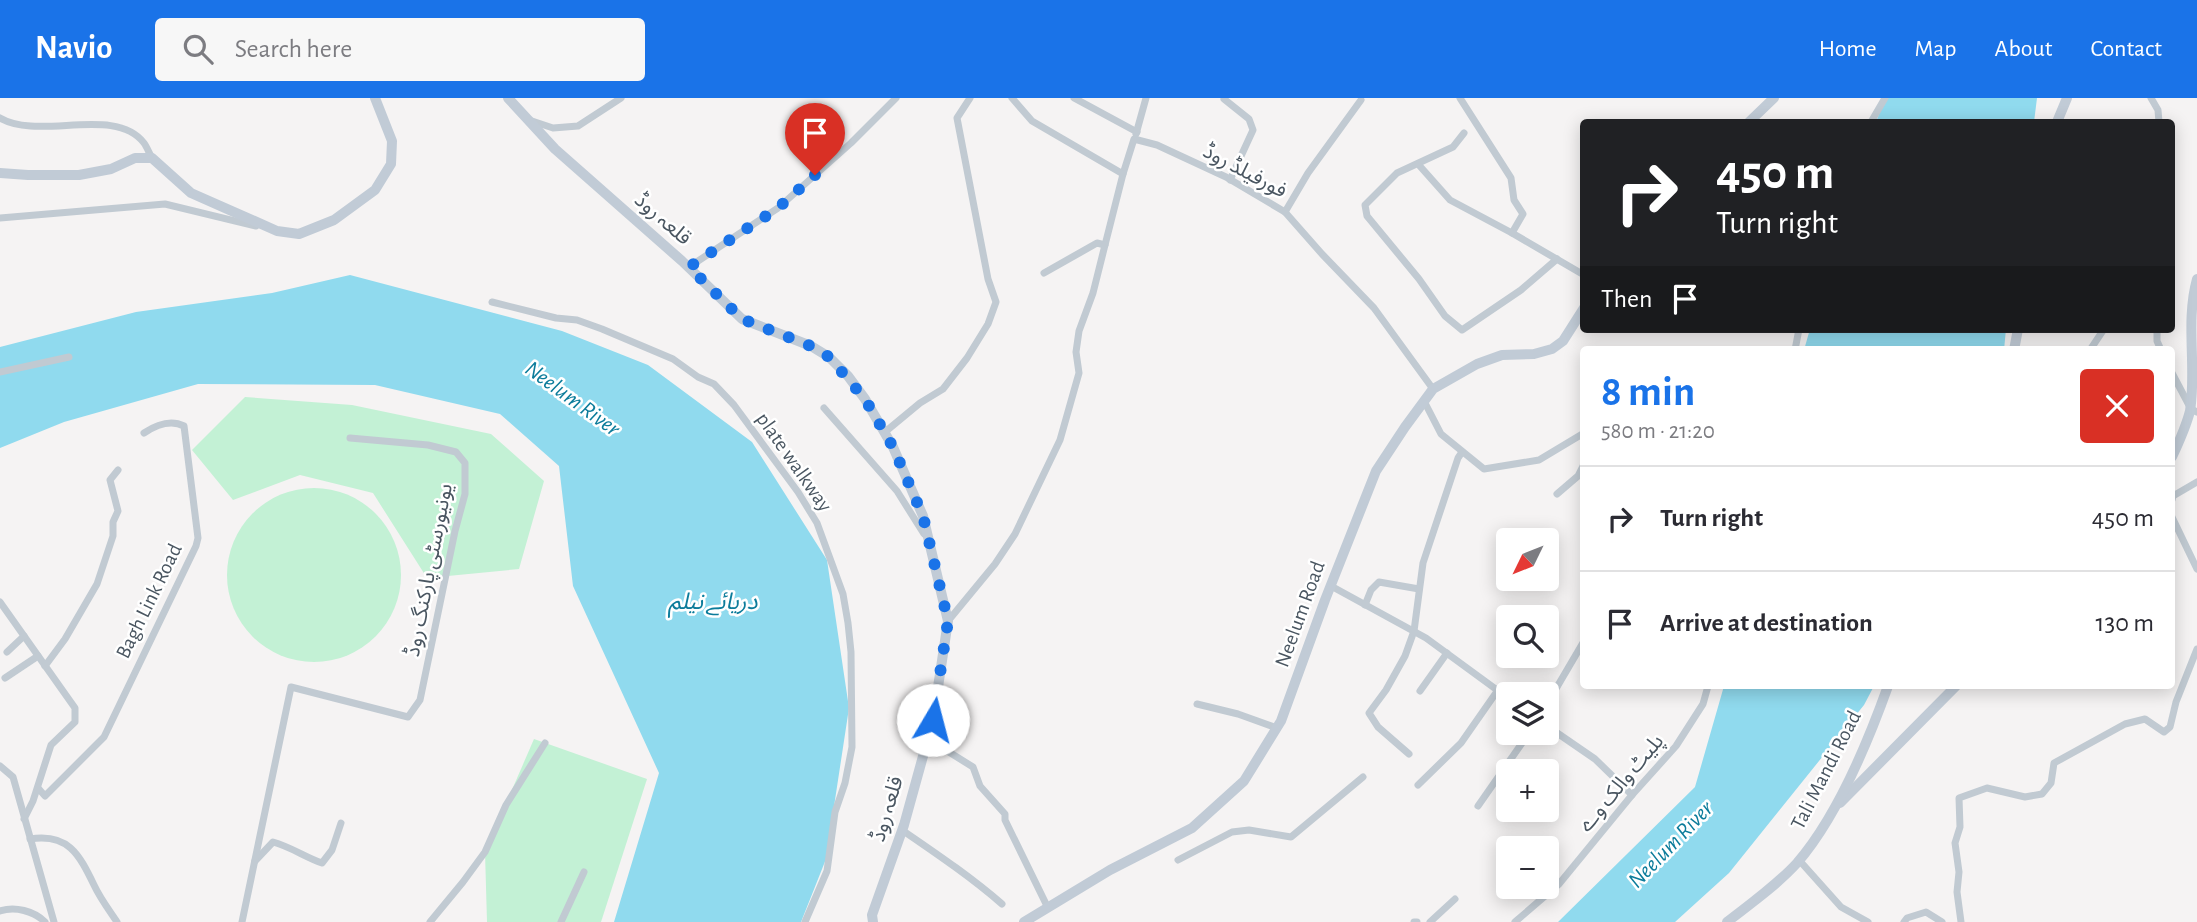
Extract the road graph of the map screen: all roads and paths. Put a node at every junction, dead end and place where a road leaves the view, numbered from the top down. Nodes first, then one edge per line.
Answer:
1 (375, 98) edge
2 (508, 98) edge
3 (621, 98) edge
4 (896, 98) edge
5 (970, 98) edge
6 (1012, 98) edge
7 (1074, 98) edge
8 (1146, 98) edge
9 (1460, 98) edge
10 (1761, 98) edge
11 (1774, 98) edge
12 (1885, 98) edge
13 (2067, 98) edge
14 (2151, 98) edge
15 (1224, 99) edge
16 (1361, 100) dead end
17 (0, 118) edge
18 (524, 118) junction
19 (1751, 119) edge
20 (1752, 119) edge
21 (1873, 119) edge
22 (2058, 119) edge
23 (2158, 119) edge
24 (1464, 133) dead end
25 (1136, 135) junction
26 (152, 158) junction
27 (1418, 164) junction
28 (0, 173) edge
29 (1123, 174) junction
30 (1230, 180) junction
31 (1285, 212) junction
32 (0, 218) edge
33 (277, 231) junction
34 (1512, 233) junction
35 (1105, 245) junction
36 (1557, 259) junction
37 (689, 267) junction
38 (1580, 273) edge
39 (1044, 274) dead end
40 (2197, 279) edge
41 (492, 302) dead end
42 (1580, 314) edge
43 (69, 357) dead end
44 (2195, 369) edge
45 (0, 372) edge
46 (2175, 378) edge
47 (1433, 389) junction
48 (1424, 401) junction
49 (824, 408) dead end
50 (2194, 411) edge
51 (885, 432) junction
52 (144, 433) dead end
53 (1580, 435) edge
54 (350, 438) dead end
55 (2175, 451) edge
56 (1462, 452) junction
57 (118, 470) dead end
58 (1580, 472) edge
59 (2197, 482) edge
60 (1557, 494) dead end
61 (2175, 495) edge
62 (2175, 523) edge
63 (929, 540) junction
64 (2197, 569) edge
65 (1331, 586) junction
66 (1419, 589) junction
67 (0, 602) edge
68 (1365, 604) junction
69 (7, 612) junction
70 (0, 618) edge
71 (948, 621) junction
72 (1414, 631) junction
73 (24, 636) junction
74 (1580, 648) edge
75 (2197, 649) edge
76 (7, 652) dead end
77 (1447, 653) junction
78 (38, 656) junction
79 (45, 666) junction
80 (5, 678) dead end
81 (1559, 684) edge
82 (1496, 688) edge
83 (1707, 689) edge
84 (1887, 689) edge
85 (1953, 689) edge
86 (1420, 691) dead end
87 (1496, 694) edge
88 (1197, 704) dead end
89 (1277, 728) junction
90 (1559, 734) edge
91 (928, 739) junction
92 (545, 743) dead end
93 (1521, 745) edge
94 (1409, 754) dead end
95 (0, 766) edge
96 (1363, 776) dead end
97 (1418, 785) dead end
98 (38, 788) junction
99 (1632, 795) junction
100 (1478, 806) dead end
101 (1829, 814) junction
102 (24, 819) junction
103 (341, 822) dead end
104 (902, 830) junction
105 (30, 839) junction
106 (1178, 860) dead end
107 (1798, 860) junction
108 (254, 861) junction
109 (584, 872) dead end
110 (1455, 899) dead end
111 (1002, 904) dead end
112 (1048, 908) junction
113 (0, 911) edge
114 (1742, 916) edge
115 (45, 922) edge
116 (54, 922) edge
117 (117, 922) edge
118 (242, 922) edge
119 (430, 922) edge
120 (561, 922) edge
121 (806, 922) edge
122 (873, 922) edge
123 (1024, 922) edge
124 (1430, 922) edge
125 (1516, 922) edge
126 (1727, 922) edge
127 (1868, 922) edge
128 (1904, 922) edge
129 (1942, 922) edge
130 (1961, 922) edge

1 - 33 street
2 - 18 street, قلعہ روڈ
3 - 18 street
4 - 37 street
5 - 51 street
6 - 29 street
7 - 25 street, فورفیلڈ روڈ
8 - 25 street
9 - 34 street
10 - 19 street
11 - 20 street
12 - 21 street
13 - 22 street
14 - 23 street
15 - 30 street
16 - 31 street
17 - 26 street
18 - 37 street, قلعہ روڈ
24 - 27 street
25 - 29 street
25 - 30 street, فورفیلڈ روڈ
26 - 28 street
26 - 33 street
27 - 34 street
27 - 36 street
29 - 35 street
30 - 31 street, فورفیلڈ روڈ
31 - 47 street, فورفیلڈ روڈ
32 - 33 street
34 - 36 street
35 - 39 street
35 - 71 street
36 - 38 street
37 - 51 street, قلعہ روڈ
40 - 44 street
41 - 121 street, plate walkway
42 - 47 street, Neelum Road
43 - 45 street
44 - 50 street
46 - 50 street
47 - 48 street, Neelum Road
48 - 56 street
48 - 65 street, Neelum Road
49 - 63 street
50 - 55 street
51 - 63 street, قلعہ روڈ
52 - 98 street, Bagh Link Road
53 - 56 street
54 - 108 street, یونیورسٹی پارکنگ روڈ
56 - 66 street
57 - 79 street
58 - 60 street
59 - 61 street
62 - 64 street
63 - 71 street, قلعہ روڈ
65 - 68 street
65 - 89 street, Neelum Road
66 - 68 street
66 - 72 street
67 - 69 street
68 - 72 street
69 - 70 street
69 - 73 street
71 - 91 street, قلعہ روڈ
72 - 77 street
72 - 94 street
73 - 76 street
73 - 78 street
74 - 81 street
75 - 130 street
77 - 82 street
77 - 86 street
78 - 79 street
78 - 80 street
79 - 98 street
83 - 99 street, پلیٹ والک وے
84 - 101 street, Tali Mandi Road
85 - 101 street
87 - 97 street
88 - 89 street
89 - 112 street, Neelum Road
90 - 99 street
91 - 104 street, قلعہ روڈ
91 - 112 street
92 - 119 street
93 - 100 street
95 - 102 street
96 - 106 street
98 - 102 street
99 - 125 street, پلیٹ والک وے
101 - 107 street, Tali Mandi Road
102 - 105 street
103 - 108 street
104 - 111 street
104 - 122 street, قلعہ روڈ
105 - 116 street
105 - 117 street
107 - 114 street, Tali Mandi Road
107 - 127 street
108 - 118 street
109 - 120 street
110 - 124 street
112 - 123 street, Neelum Road
113 - 115 street
114 - 126 street, Tali Mandi Road
128 - 129 street

